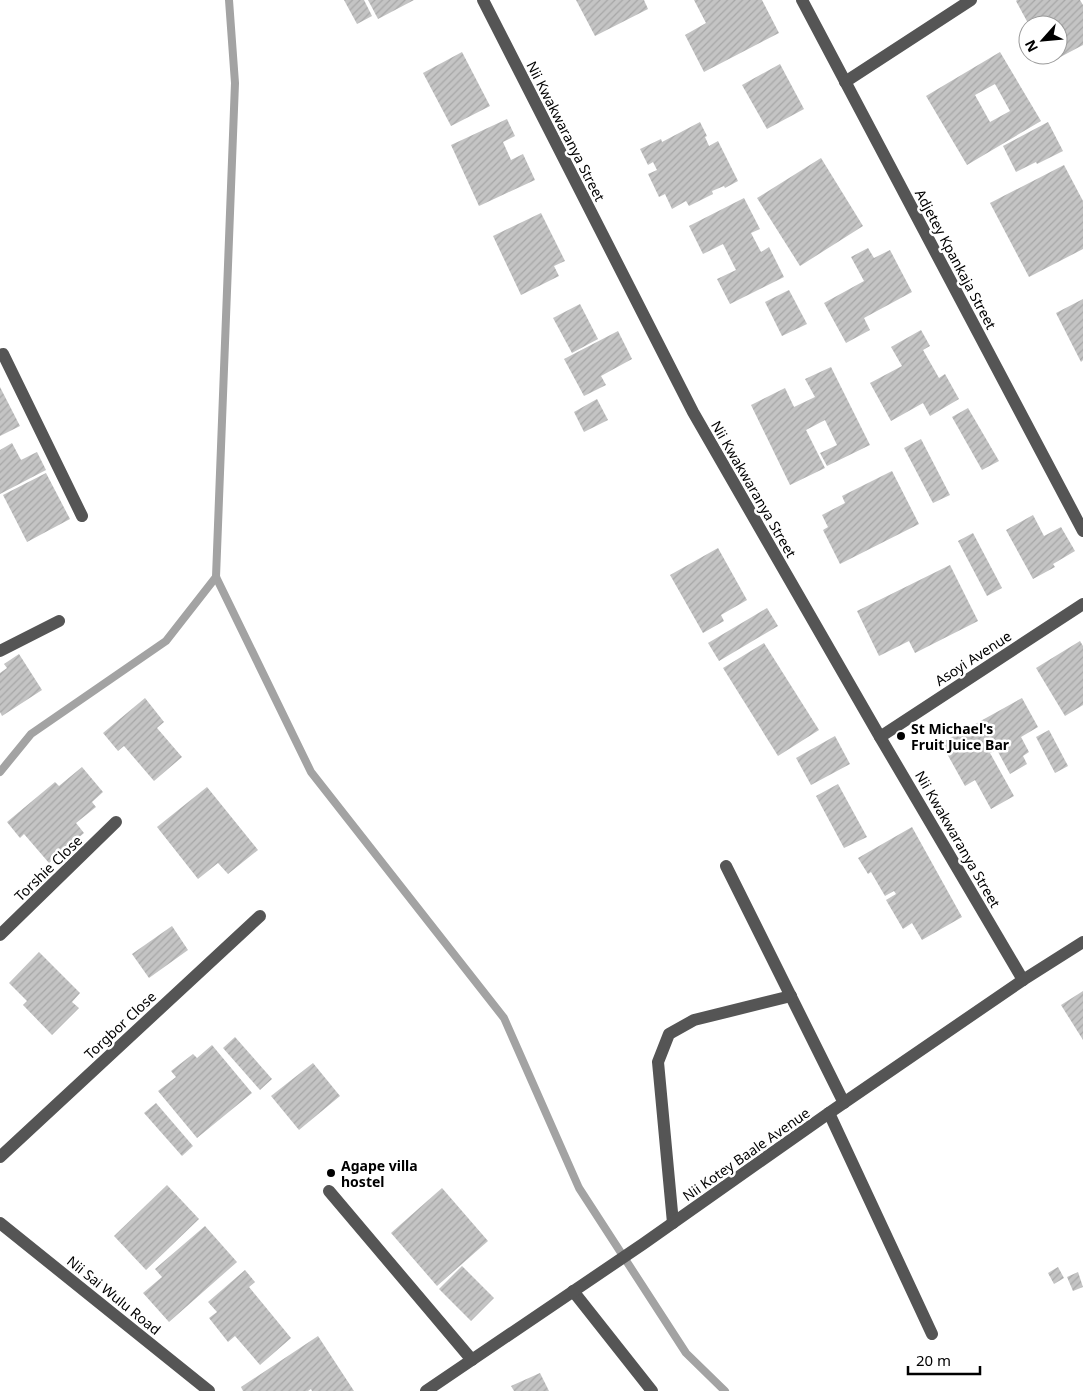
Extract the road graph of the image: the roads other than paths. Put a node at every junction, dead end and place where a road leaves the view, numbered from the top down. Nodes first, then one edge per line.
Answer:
1 (482, 0) edge
2 (802, 0) edge
3 (971, 0) edge
4 (845, 82) junction
5 (1, 354) edge
6 (82, 516) dead end
7 (1083, 531) edge
8 (1083, 604) edge
9 (59, 621) dead end
10 (0, 651) edge
11 (880, 737) junction
12 (116, 822) dead end
13 (726, 866) dead end
14 (260, 916) dead end
15 (0, 935) edge
16 (1083, 942) edge
17 (1023, 980) junction
18 (791, 996) junction
19 (844, 1103) junction
20 (829, 1114) junction
21 (0, 1157) edge
22 (329, 1191) dead end
23 (0, 1223) edge
24 (673, 1223) junction
25 (573, 1291) junction
26 (932, 1334) dead end
27 (472, 1360) junction
28 (209, 1391) edge
29 (426, 1391) edge
30 (652, 1391) edge

1 - 11 street, Nii Kwakwaranya Street
2 - 4 street, Adjetey Kpankaja Street
3 - 4 street
4 - 7 street, Adjetey Kpankaja Street
5 - 6 street
8 - 11 street, Asoyi Avenue
9 - 10 street
11 - 17 street, Nii Kwakwaranya Street
12 - 15 street, Torshie Close
13 - 18 street
14 - 21 street, Torgbor Close
16 - 17 street, Nii Kotey Baale Avenue
17 - 19 street, Nii Kotey Baale Avenue
18 - 19 street
18 - 24 street
19 - 20 street, Nii Kotey Baale Avenue
20 - 24 street, Nii Kotey Baale Avenue
20 - 26 street
22 - 27 street
23 - 28 street, Nii Sai Wulu Road
24 - 25 street, Nii Kotey Baale Avenue
25 - 27 street, Nii Kotey Baale Avenue
25 - 30 street
27 - 29 street, Nii Kotey Baale Avenue

